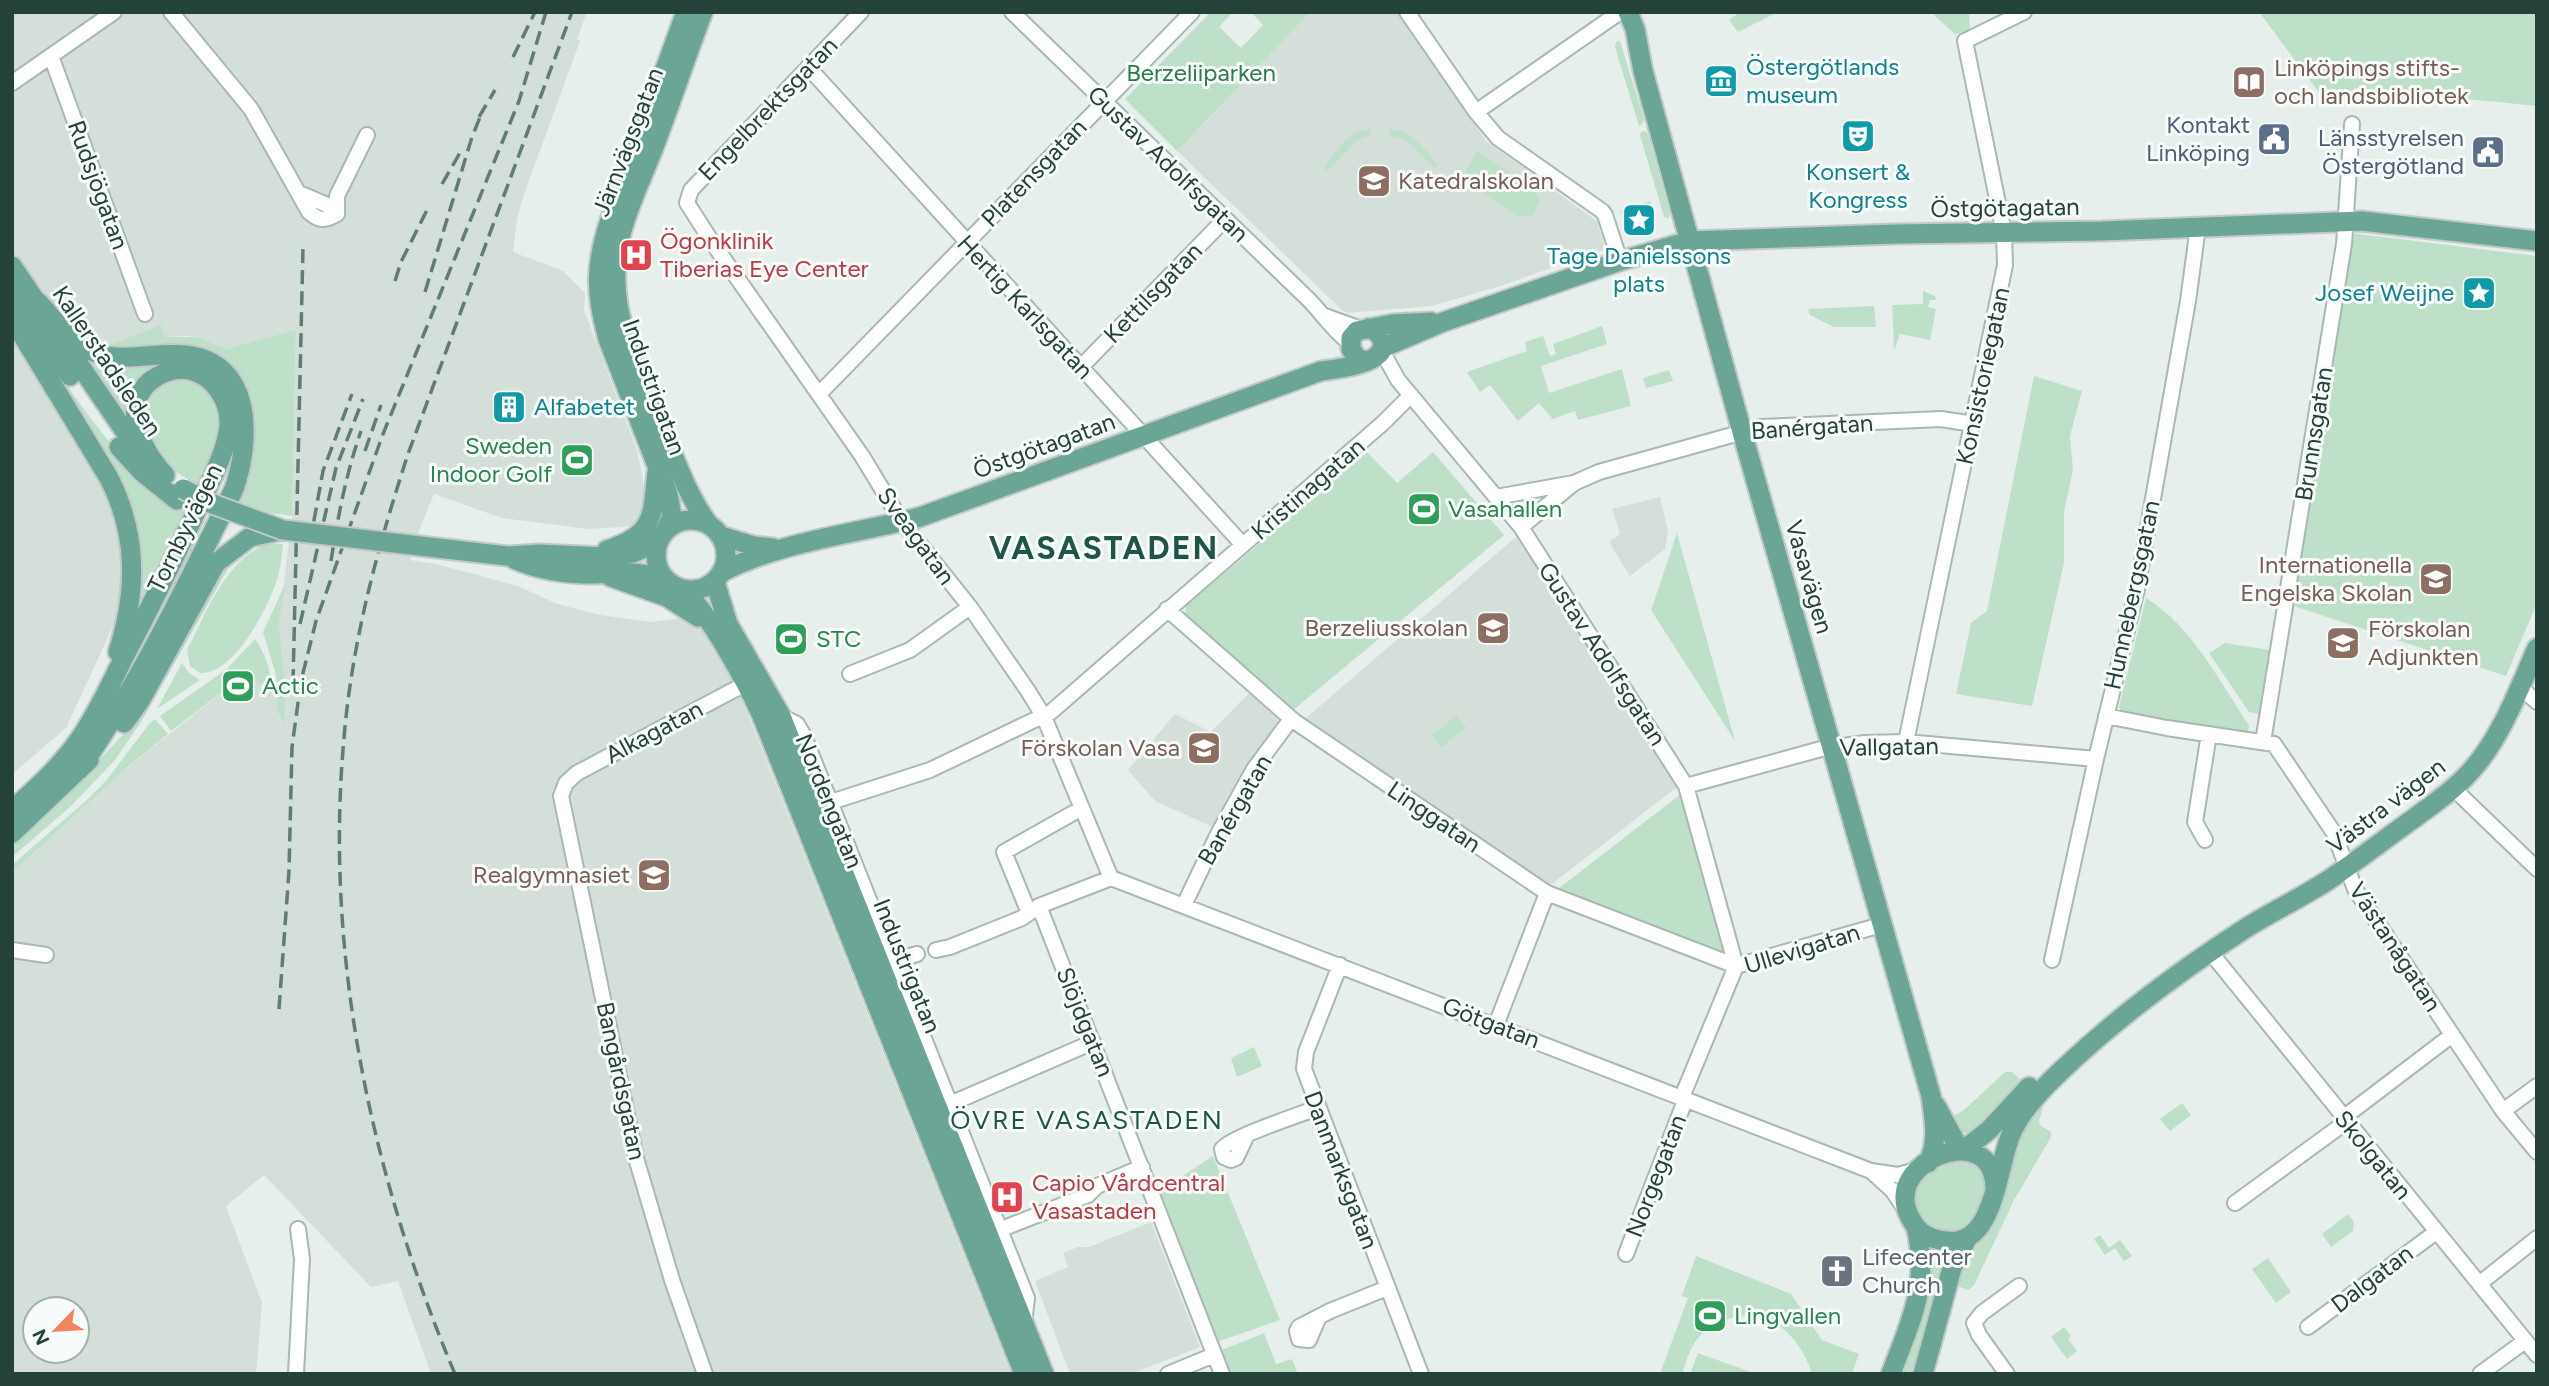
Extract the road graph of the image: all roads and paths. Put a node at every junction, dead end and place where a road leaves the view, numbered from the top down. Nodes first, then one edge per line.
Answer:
1 (114, 12) edge
2 (170, 12) edge
3 (686, 12) edge
4 (703, 12) edge
5 (861, 12) edge
6 (1012, 12) edge
7 (1192, 12) edge
8 (1407, 12) edge
9 (2024, 12) edge
10 (1620, 13) edge
11 (51, 56) junction
12 (808, 67) junction
13 (12, 83) edge
14 (1104, 102) junction
15 (1476, 112) junction
16 (2352, 124) dead end
17 (367, 135) dead end
18 (690, 211) joint
19 (1225, 219) junction
20 (2346, 221) junction
21 (2198, 227) junction
22 (2004, 233) junction
23 (1689, 241) junction
24 (2537, 241) edge
25 (966, 243) junction
26 (598, 258) joint
27 (1620, 261) junction
28 (12, 266) edge
29 (12, 294) edge
30 (38, 302) junction
31 (145, 314) dead end
32 (12, 318) edge
33 (1443, 322) junction
34 (1358, 336) junction
35 (1375, 355) junction
36 (1081, 367) junction
37 (1321, 371) junction
38 (640, 373) joint
39 (819, 394) junction
40 (1411, 395) junction
41 (1973, 424) junction
42 (1742, 432) junction
43 (1143, 436) junction
44 (658, 468) junction
45 (165, 475) junction
46 (1574, 483) junction
47 (180, 494) junction
48 (1496, 497) junction
49 (902, 522) junction
50 (1521, 527) junction
51 (715, 530) junction
52 (274, 531) junction
53 (662, 536) junction
54 (1243, 545) junction
55 (778, 549) junction
56 (507, 556) junction
57 (587, 557) junction
58 (599, 573) junction
59 (718, 577) junction
60 (665, 580) junction
61 (683, 590) junction
62 (970, 607) junction
63 (1167, 610) junction
64 (713, 628) junction
65 (2537, 648) edge
66 (850, 674) dead end
67 (745, 684) junction
68 (2520, 687) junction
69 (2537, 702) edge
70 (100, 705) junction
71 (781, 716) junction
72 (2106, 716) junction
73 (1044, 717) junction
74 (1291, 719) junction
75 (2209, 734) junction
76 (1906, 742) junction
77 (2263, 742) junction
78 (1831, 747) junction
79 (2096, 759) junction
80 (79, 770) junction
81 (566, 783) joint
82 (1686, 786) junction
83 (2453, 788) junction
84 (831, 802) junction
85 (1082, 808) junction
86 (12, 810) edge
87 (12, 833) edge
88 (2205, 840) dead end
89 (2346, 867) junction
90 (2537, 869) edge
91 (1111, 878) junction
92 (1546, 893) junction
93 (1184, 905) junction
94 (1034, 910) junction
95 (1881, 925) junction
96 (2246, 928) junction
97 (12, 950) edge
98 (936, 950) dead end
99 (2211, 953) junction
100 (917, 954) dead end
101 (46, 956) dead end
102 (2052, 960) dead end
103 (893, 961) junction
104 (1340, 965) junction
105 (1736, 966) junction
106 (1496, 1025) junction
107 (2452, 1035) junction
108 (1093, 1042) junction
109 (2537, 1086) edge
110 (1931, 1096) junction
111 (1684, 1098) junction
112 (950, 1104) junction
113 (1317, 1108) junction
114 (2503, 1111) junction
115 (2344, 1120) junction
116 (1247, 1135) dead end
117 (1963, 1150) junction
118 (2537, 1152) edge
119 (1922, 1166) junction
120 (1142, 1167) junction
121 (1871, 1171) junction
122 (1996, 1188) junction
123 (2235, 1203) dead end
124 (1913, 1221) junction
125 (298, 1229) dead end
126 (999, 1230) junction
127 (2436, 1232) junction
128 (2537, 1238) edge
129 (1967, 1239) junction
130 (1626, 1254) dead end
131 (2479, 1284) junction
132 (2019, 1286) dead end
133 (1387, 1288) junction
134 (1318, 1319) dead end
135 (1024, 1325) junction
136 (2308, 1327) dead end
137 (2525, 1341) junction
138 (1214, 1355) junction
139 (2537, 1355) edge
140 (296, 1374) edge
141 (705, 1374) edge
142 (1024, 1374) edge
143 (1044, 1374) edge
144 (1168, 1374) edge
145 (1222, 1374) edge
146 (1421, 1374) edge
147 (1891, 1374) edge
148 (1923, 1374) edge
149 (2007, 1374) edge
150 (2480, 1374) edge

1 - 11 street
2 - 17 street
3 - 26 main road, Järnvägsgatan
4 - 38 main road, Järnvägsgatan
5 - 12 street, Engelbrektsgatan
6 - 14 street, Gustav Adolfsgatan
7 - 14 street, Platensgatan
8 - 15 street
9 - 22 street, Konsistoriegatan
10 - 15 street
10 - 23 main road, Vasavägen
11 - 13 street
11 - 31 street, Rudsjögatan
12 - 18 street, Engelbrektsgatan
12 - 25 street, Hertig Karlsgatan
14 - 19 street, Gustav Adolfsgatan
14 - 25 street, Platensgatan
15 - 27 street
16 - 20 street, Brunnsgatan
18 - 39 street, Sveagatan
19 - 34 street, Gustav Adolfsgatan
19 - 36 street, Kettilsgatan
20 - 21 main road, Östgötagatan
20 - 24 main road, Östgötagatan
20 - 77 street, Brunnsgatan
21 - 22 main road, Östgötagatan
21 - 72 street, Hunnebergsgatan
22 - 23 main road, Östgötagatan
22 - 41 street, Konsistoriegatan
23 - 27 main road, Östgötagatan
23 - 42 main road, Vasavägen
25 - 36 street, Hertig Karlsgatan
25 - 39 street, Platensgatan
26 - 44 main road, Industrigatan
27 - 33 main road, Östgötagatan
28 - 30 main road, Kallerstadsleden
29 - 47 main road, Kallerstadsleden
30 - 45 main road, Kallerstadsleden
30 - 80 main road, Tornbyvägen
32 - 70 main road, Tornbyvägen
33 - 34 main road, Östgötagatan
33 - 35 main road, Östgötagatan
34 - 35 main road
34 - 35 main road
34 - 37 main road, Östgötagatan
35 - 37 main road, Östgötagatan
35 - 40 street, Gustav Adolfsgatan
36 - 43 street, Hertig Karlsgatan
37 - 43 main road, Östgötagatan
38 - 51 main road, Industrigatan
39 - 49 street, Sveagatan
40 - 48 street, Gustav Adolfsgatan
40 - 54 street, Kristinagatan
41 - 42 street, Banérgatan
41 - 76 street, Konsistoriegatan
42 - 46 street, Banérgatan
42 - 78 main road, Vasavägen
43 - 49 main road, Östgötagatan
43 - 54 street, Hertig Karlsgatan
44 - 53 main road, Industrigatan
44 - 57 main road
45 - 47 main road, Kallerstadsleden
45 - 70 main road, Tornbyvägen
46 - 48 street, Banérgatan
46 - 50 street, Banérgatan
47 - 52 main road, Kallerstadsleden
48 - 50 street, Gustav Adolfsgatan
49 - 55 main road, Östgötagatan
49 - 62 street, Sveagatan
50 - 82 street, Gustav Adolfsgatan
51 - 53 main road
51 - 55 main road, Östgötagatan
51 - 59 main road
52 - 56 main road, Kallerstadsleden, bridge
52 - 80 main road, Tornbyvägen
53 - 57 main road, Kallerstadsleden
53 - 60 main road
54 - 63 street, Kristinagatan
55 - 59 main road, Östgötagatan
56 - 57 main road, Kallerstadsleden
56 - 58 main road, Kallerstadsleden
58 - 60 main road, Kallerstadsleden
58 - 64 main road
59 - 61 main road
59 - 71 main road, Industrigatan
60 - 61 main road
61 - 64 main road, Industrigatan
62 - 66 street
62 - 73 street, Sveagatan
63 - 73 street, Kristinagatan
63 - 74 street, Linggatan
64 - 67 main road, Industrigatan
65 - 68 main road, Västra vägen
67 - 81 street, Alkagatan
67 - 142 main road, Industrigatan
68 - 69 street
68 - 83 main road, Västra vägen
70 - 86 main road, Tornbyvägen
71 - 84 street, Nordengatan
71 - 135 main road, Industrigatan
72 - 75 street
72 - 79 street, Hunnebergsgatan
73 - 84 street, Kristinagatan
73 - 85 street, Sveagatan
74 - 92 street, Linggatan
74 - 93 street, Banérgatan
75 - 77 street
75 - 88 street
76 - 78 street, Vallgatan
76 - 79 street, Vallgatan
77 - 89 street, Västanågatan
78 - 82 street, Vallgatan
78 - 95 main road, Vasavägen
79 - 102 street, Hunnebergsgatan
80 - 87 main road, Tornbyvägen
81 - 141 street, Bangårdsgatan
82 - 105 street, Gustav Adolfsgatan
83 - 89 main road, Västra vägen
83 - 90 street
84 - 103 street, Nordengatan
85 - 91 street, Sveagatan
85 - 94 street, Slöjdgatan
89 - 96 main road, Västra vägen
89 - 107 street, Västanågatan
91 - 93 street, Götgatan
91 - 94 street
92 - 105 street, Linggatan
92 - 106 street
93 - 104 street, Götgatan
94 - 98 street
94 - 108 street, Slöjdgatan
95 - 105 street, Ullevigatan
95 - 110 main road, Vasavägen
96 - 99 main road, Västra vägen
96 - 117 main road, Västra vägen
97 - 101 street
99 - 115 street, Skolgatan
99 - 122 main road, Västra vägen
100 - 103 street
103 - 112 street, Nordengatan
104 - 106 street, Götgatan
104 - 113 street, Danmarksgatan
105 - 111 street, Ullevigatan
106 - 111 street, Götgatan
107 - 114 street, Västanågatan
107 - 115 street
108 - 112 street
108 - 120 street, Slöjdgatan
109 - 114 street
110 - 117 main road, Vasavägen
110 - 119 main road, Vasavägen
111 - 121 street, Götgatan
111 - 130 street, Norgegatan
112 - 126 street, Nordengatan
113 - 116 street
113 - 133 street, Danmarksgatan
114 - 118 street, Västanågatan
115 - 123 street
115 - 127 street, Skolgatan
117 - 119 main road
117 - 122 main road
119 - 121 street, Götgatan
119 - 124 main road
120 - 126 street
120 - 138 street, Slöjdgatan
121 - 124 street, Götgatan
122 - 129 main road
124 - 129 main road
124 - 147 main road
125 - 140 street
126 - 135 street, Nordengatan
127 - 131 street, Skolgatan
127 - 136 street, Dalgatan
128 - 131 street
129 - 148 main road
131 - 137 street, Skolgatan
132 - 149 street
133 - 134 street
133 - 146 street, Danmarksgatan
135 - 143 main road, Industrigatan
137 - 139 street, Skolgatan
137 - 150 street
138 - 144 street
138 - 145 street, Slöjdgatan

